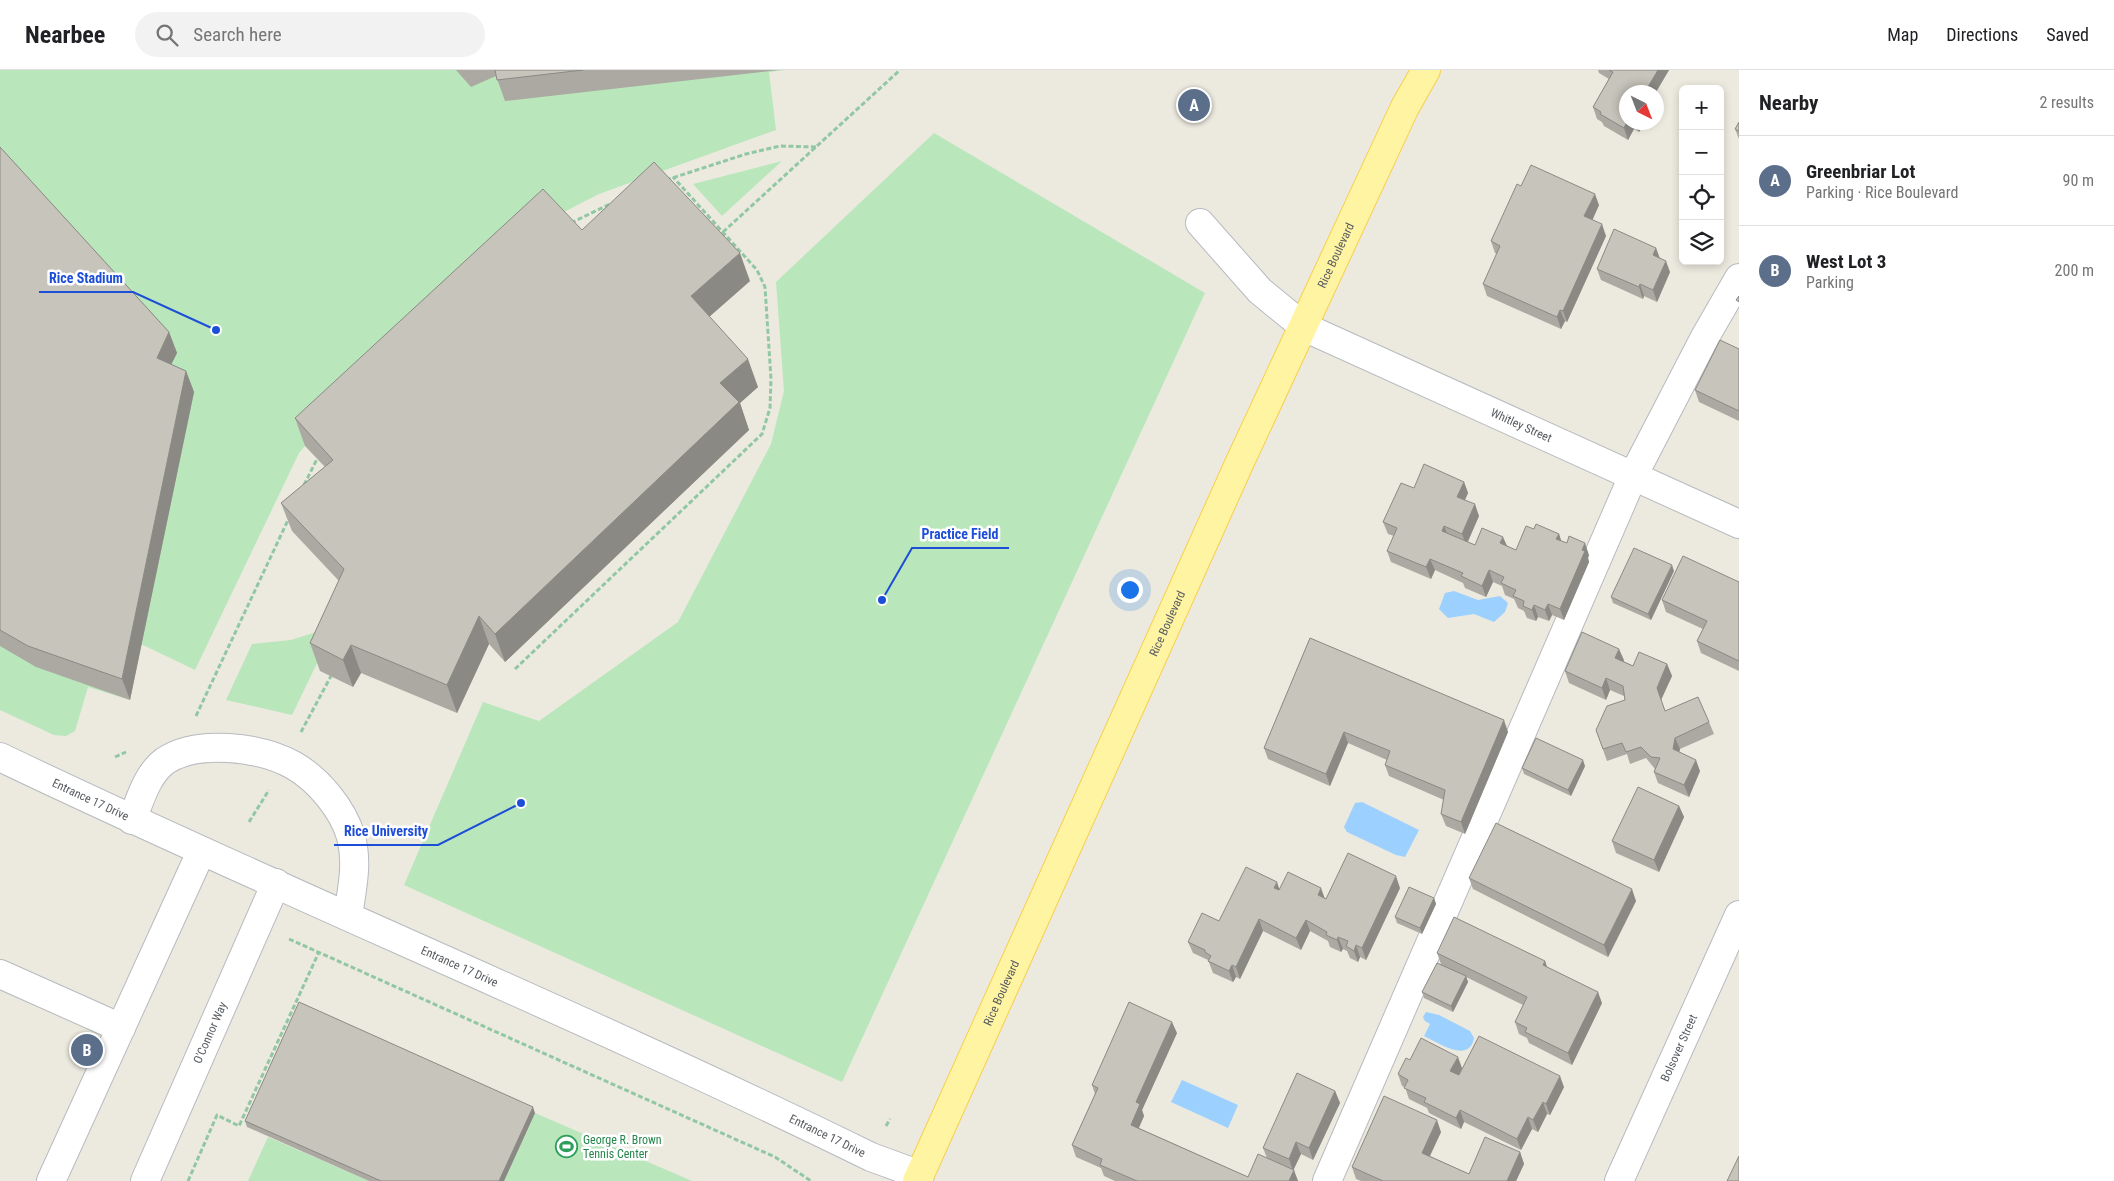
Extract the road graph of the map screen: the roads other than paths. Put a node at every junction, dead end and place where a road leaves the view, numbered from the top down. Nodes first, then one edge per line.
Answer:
1 (1426, 70) edge
2 (1200, 223) dead end
3 (1739, 278) edge
4 (1304, 327) junction
5 (1633, 476) junction
6 (1739, 524) edge
7 (0, 757) edge
8 (132, 820) junction
9 (201, 852) junction
10 (276, 883) junction
11 (1739, 915) edge
12 (348, 916) junction
13 (0, 974) edge
14 (121, 1028) junction
15 (923, 1179) edge
16 (51, 1181) edge
17 (145, 1181) edge
18 (1327, 1181) edge
19 (1619, 1181) edge

1 - 4 main road, Rice Boulevard
2 - 4 street, Whitley Street
3 - 5 street
4 - 5 street, Whitley Street
4 - 15 main road, Rice Boulevard
5 - 6 street, Whitley Street
5 - 18 street
7 - 8 street, Entrance 17 Drive
8 - 9 street, Entrance 17 Drive
8 - 12 street
9 - 10 street, Entrance 17 Drive
9 - 14 street
10 - 12 street, Entrance 17 Drive
10 - 17 street, O'Connor Way
11 - 19 street, Bolsover Street
12 - 15 street, Entrance 17 Drive
13 - 14 street
14 - 16 street

